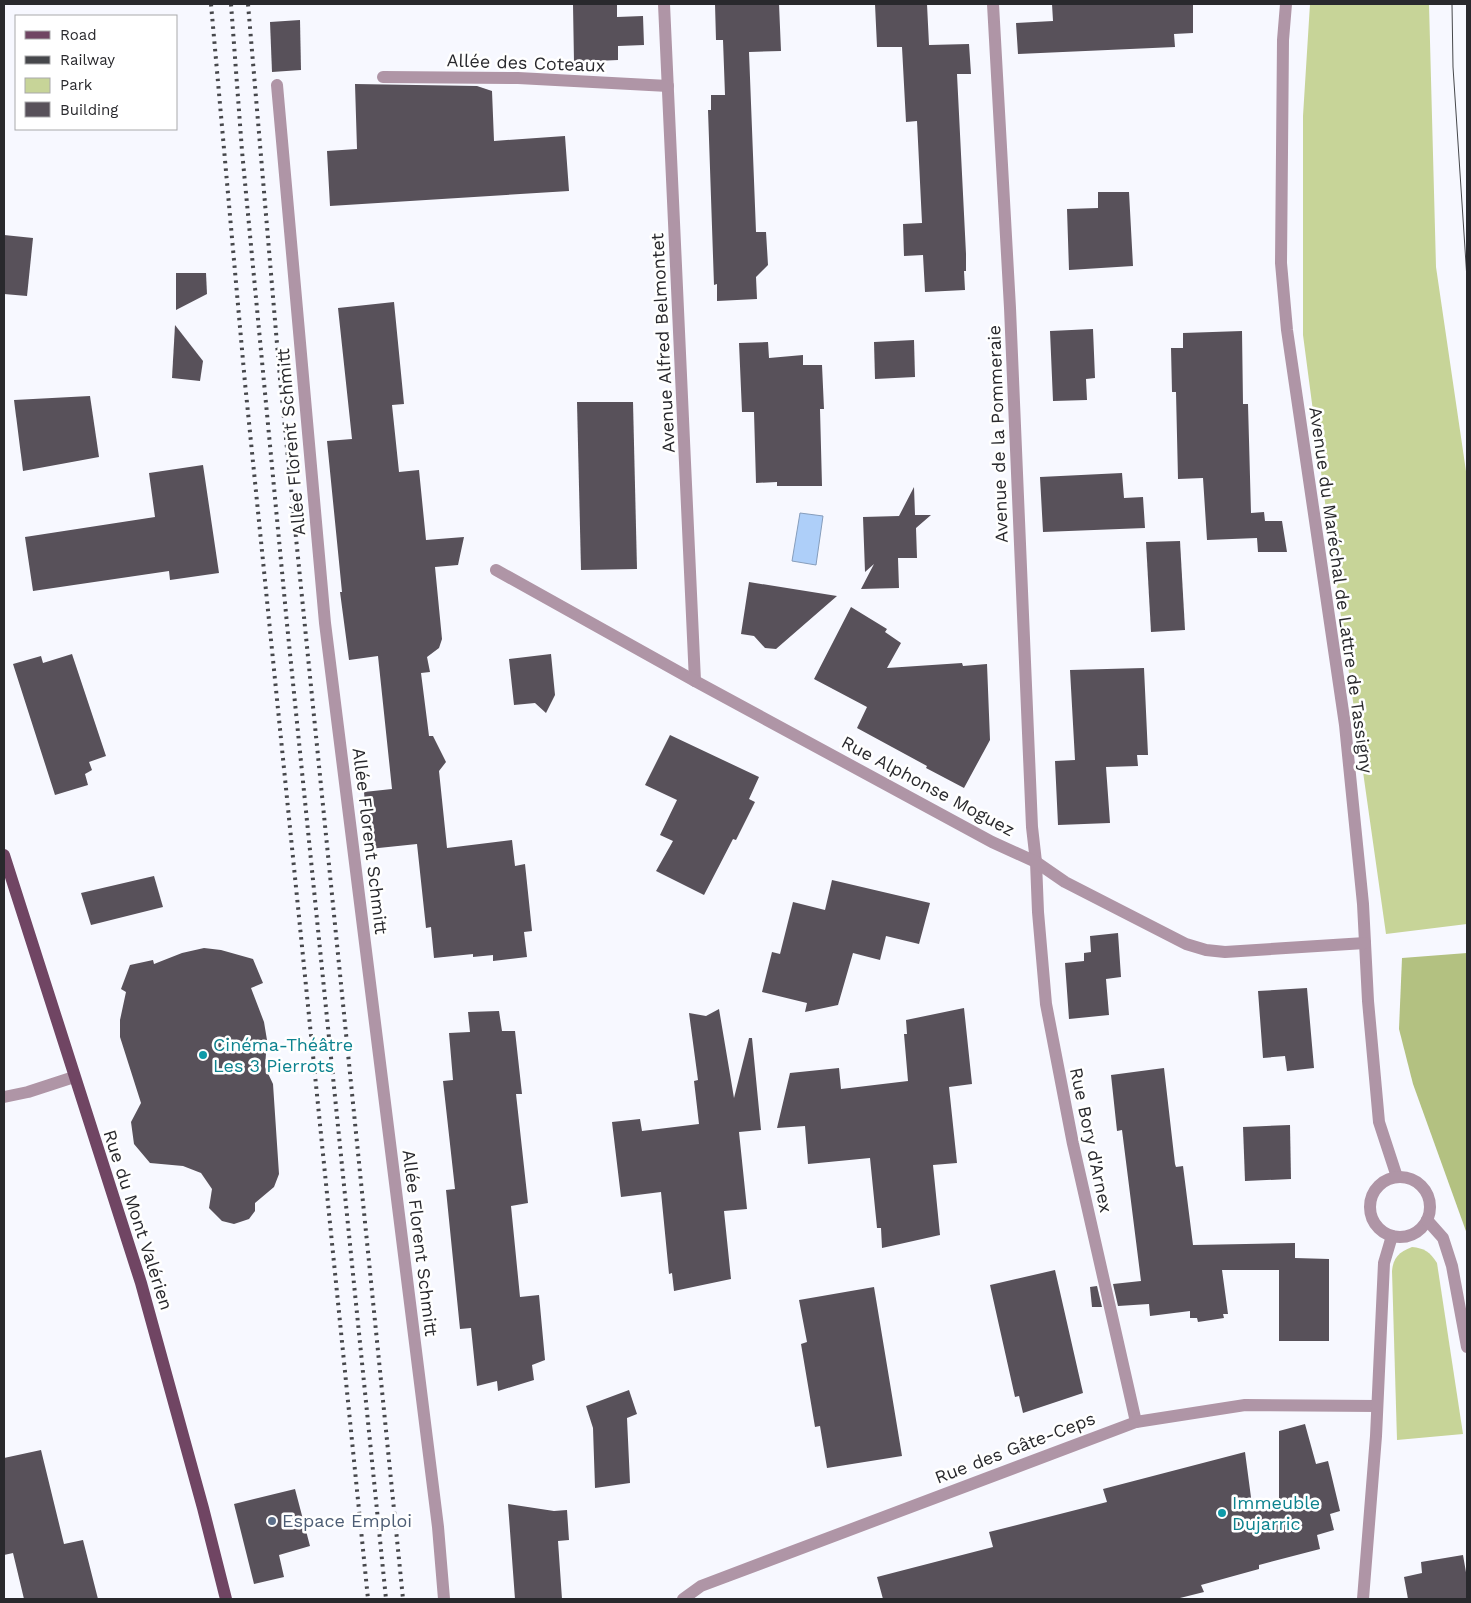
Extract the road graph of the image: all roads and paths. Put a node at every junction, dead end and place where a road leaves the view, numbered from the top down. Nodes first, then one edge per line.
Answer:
1 (664, 4) edge
2 (993, 4) edge
3 (1286, 4) edge
4 (383, 77) dead end
5 (277, 85) dead end
6 (668, 86) junction
7 (496, 570) dead end
8 (695, 681) junction
9 (4, 855) edge
10 (1036, 862) junction
11 (1365, 943) junction
12 (74, 1077) junction
13 (4, 1097) edge
14 (1397, 1177) junction
15 (1427, 1220) junction
16 (1392, 1236) junction
17 (1467, 1347) edge
18 (1377, 1406) junction
19 (1136, 1422) junction
20 (226, 1599) edge
21 (444, 1599) edge
22 (683, 1599) edge
23 (1363, 1599) edge

1 - 6 street, Avenue Alfred Belmontet
2 - 10 street, Avenue de la Pommeraie
3 - 11 street, Avenue du Maréchal de Lattre de Tassigny
4 - 6 street, Allée des Coteaux
5 - 21 street, Allée Florent Schmitt
6 - 8 street, Avenue Alfred Belmontet
7 - 8 street, Rue Alphonse Moguez
8 - 10 street, Rue Alphonse Moguez
9 - 12 main road, Rue du Mont Valérien
10 - 11 street, Rue Alphonse Moguez
10 - 19 street, Rue Bory d'Arnex
11 - 14 street, Avenue du Maréchal de Lattre de Tassigny
12 - 13 street
12 - 20 main road, Rue du Mont Valérien
14 - 15 street
14 - 16 street
15 - 16 street
15 - 17 street
16 - 18 street
18 - 19 street, Rue des Gâte-Ceps
18 - 23 street
19 - 22 street, Rue des Gâte-Ceps

